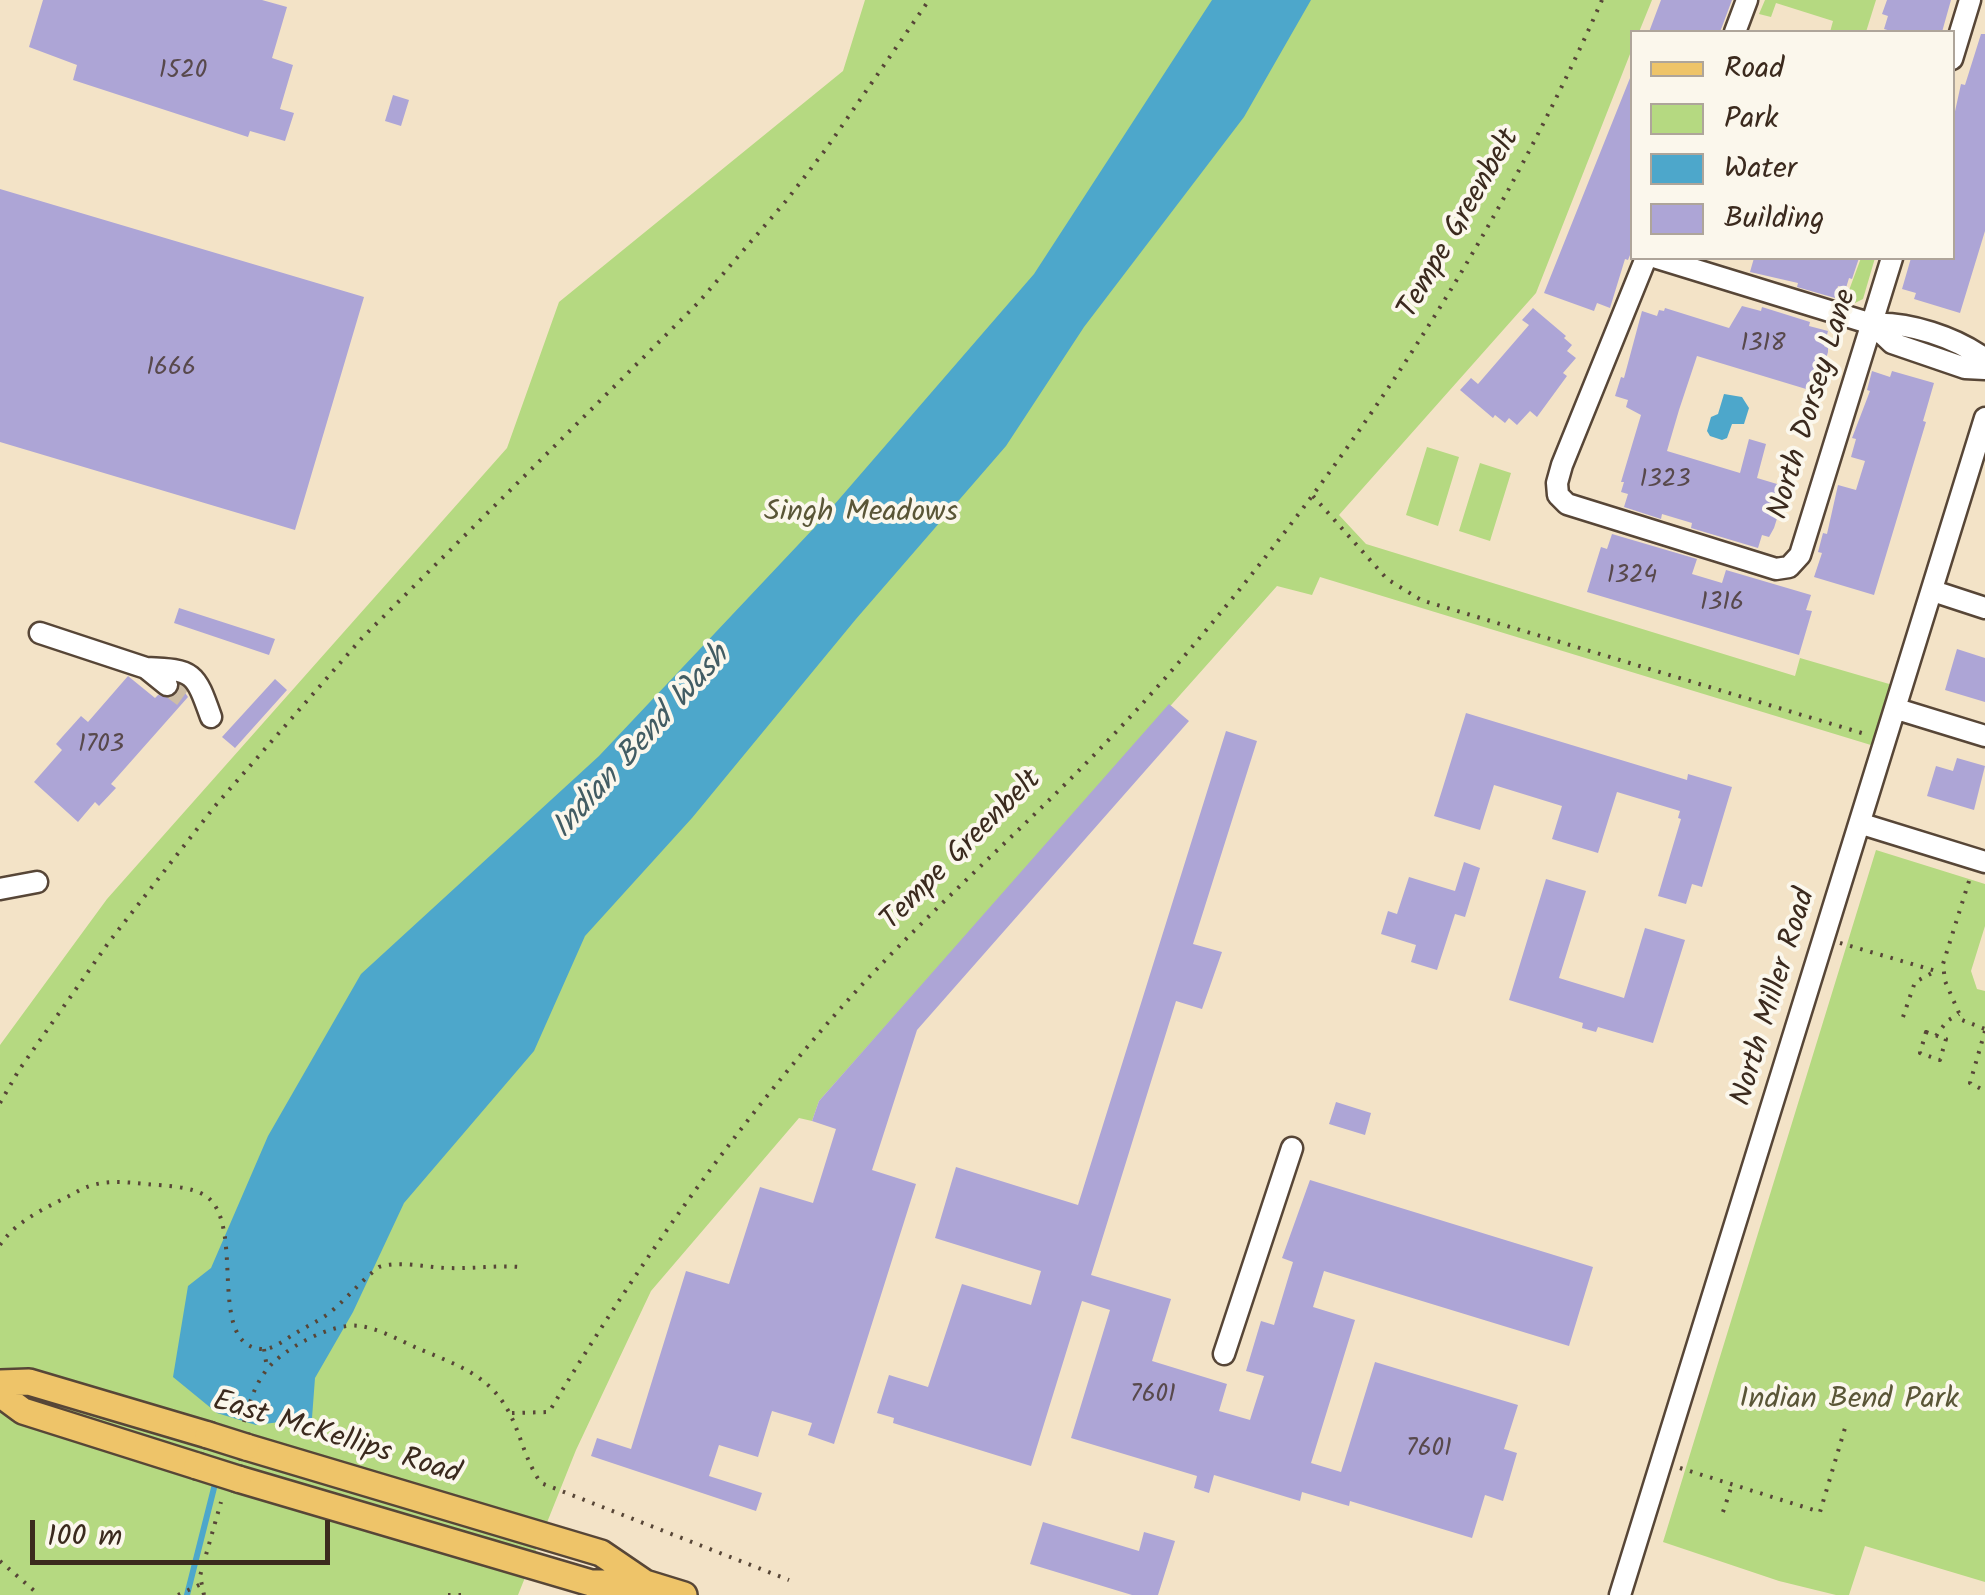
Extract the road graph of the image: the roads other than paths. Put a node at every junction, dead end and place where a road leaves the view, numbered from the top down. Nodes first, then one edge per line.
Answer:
1 (1748, 0) edge
2 (1970, 0) edge
3 (1736, 30) edge
4 (1955, 49) edge
5 (1645, 260) edge
6 (1664, 260) edge
7 (1891, 260) edge
8 (1872, 324) junction
9 (1907, 337) junction
10 (1985, 360) edge
11 (1985, 369) edge
12 (1985, 418) edge
13 (1975, 485) edge
14 (1933, 591) junction
15 (1985, 608) edge
16 (40, 633) dead end
17 (146, 668) junction
18 (167, 685) tunnel mouth
19 (186, 699) tunnel mouth
20 (1896, 709) junction
21 (1985, 736) edge
22 (1862, 824) junction
23 (1985, 862) edge
24 (37, 882) dead end
25 (0, 888) edge
26 (1292, 1148) dead end
27 (1224, 1354) dead end
28 (0, 1383) edge
29 (0, 1394) edge
30 (645, 1583) junction
31 (684, 1595) edge
32 (1620, 1595) edge

1 - 3 street
2 - 4 street
5 - 8 street, North Dorsey Lane
6 - 8 street
7 - 8 street, North Dorsey Lane
8 - 9 street
9 - 10 street
9 - 11 street
12 - 13 street, North Miller Road
13 - 14 street, North Miller Road
14 - 15 street
14 - 20 street, North Miller Road
16 - 17 street
17 - 18 street
17 - 19 street
20 - 21 street
20 - 22 street, North Miller Road
22 - 23 street
22 - 32 street, North Miller Road
24 - 25 street
26 - 27 street
28 - 30 main road, East McKellips Road, bridge
29 - 30 main road, East McKellips Road, bridge
30 - 31 main road, East McKellips Road

